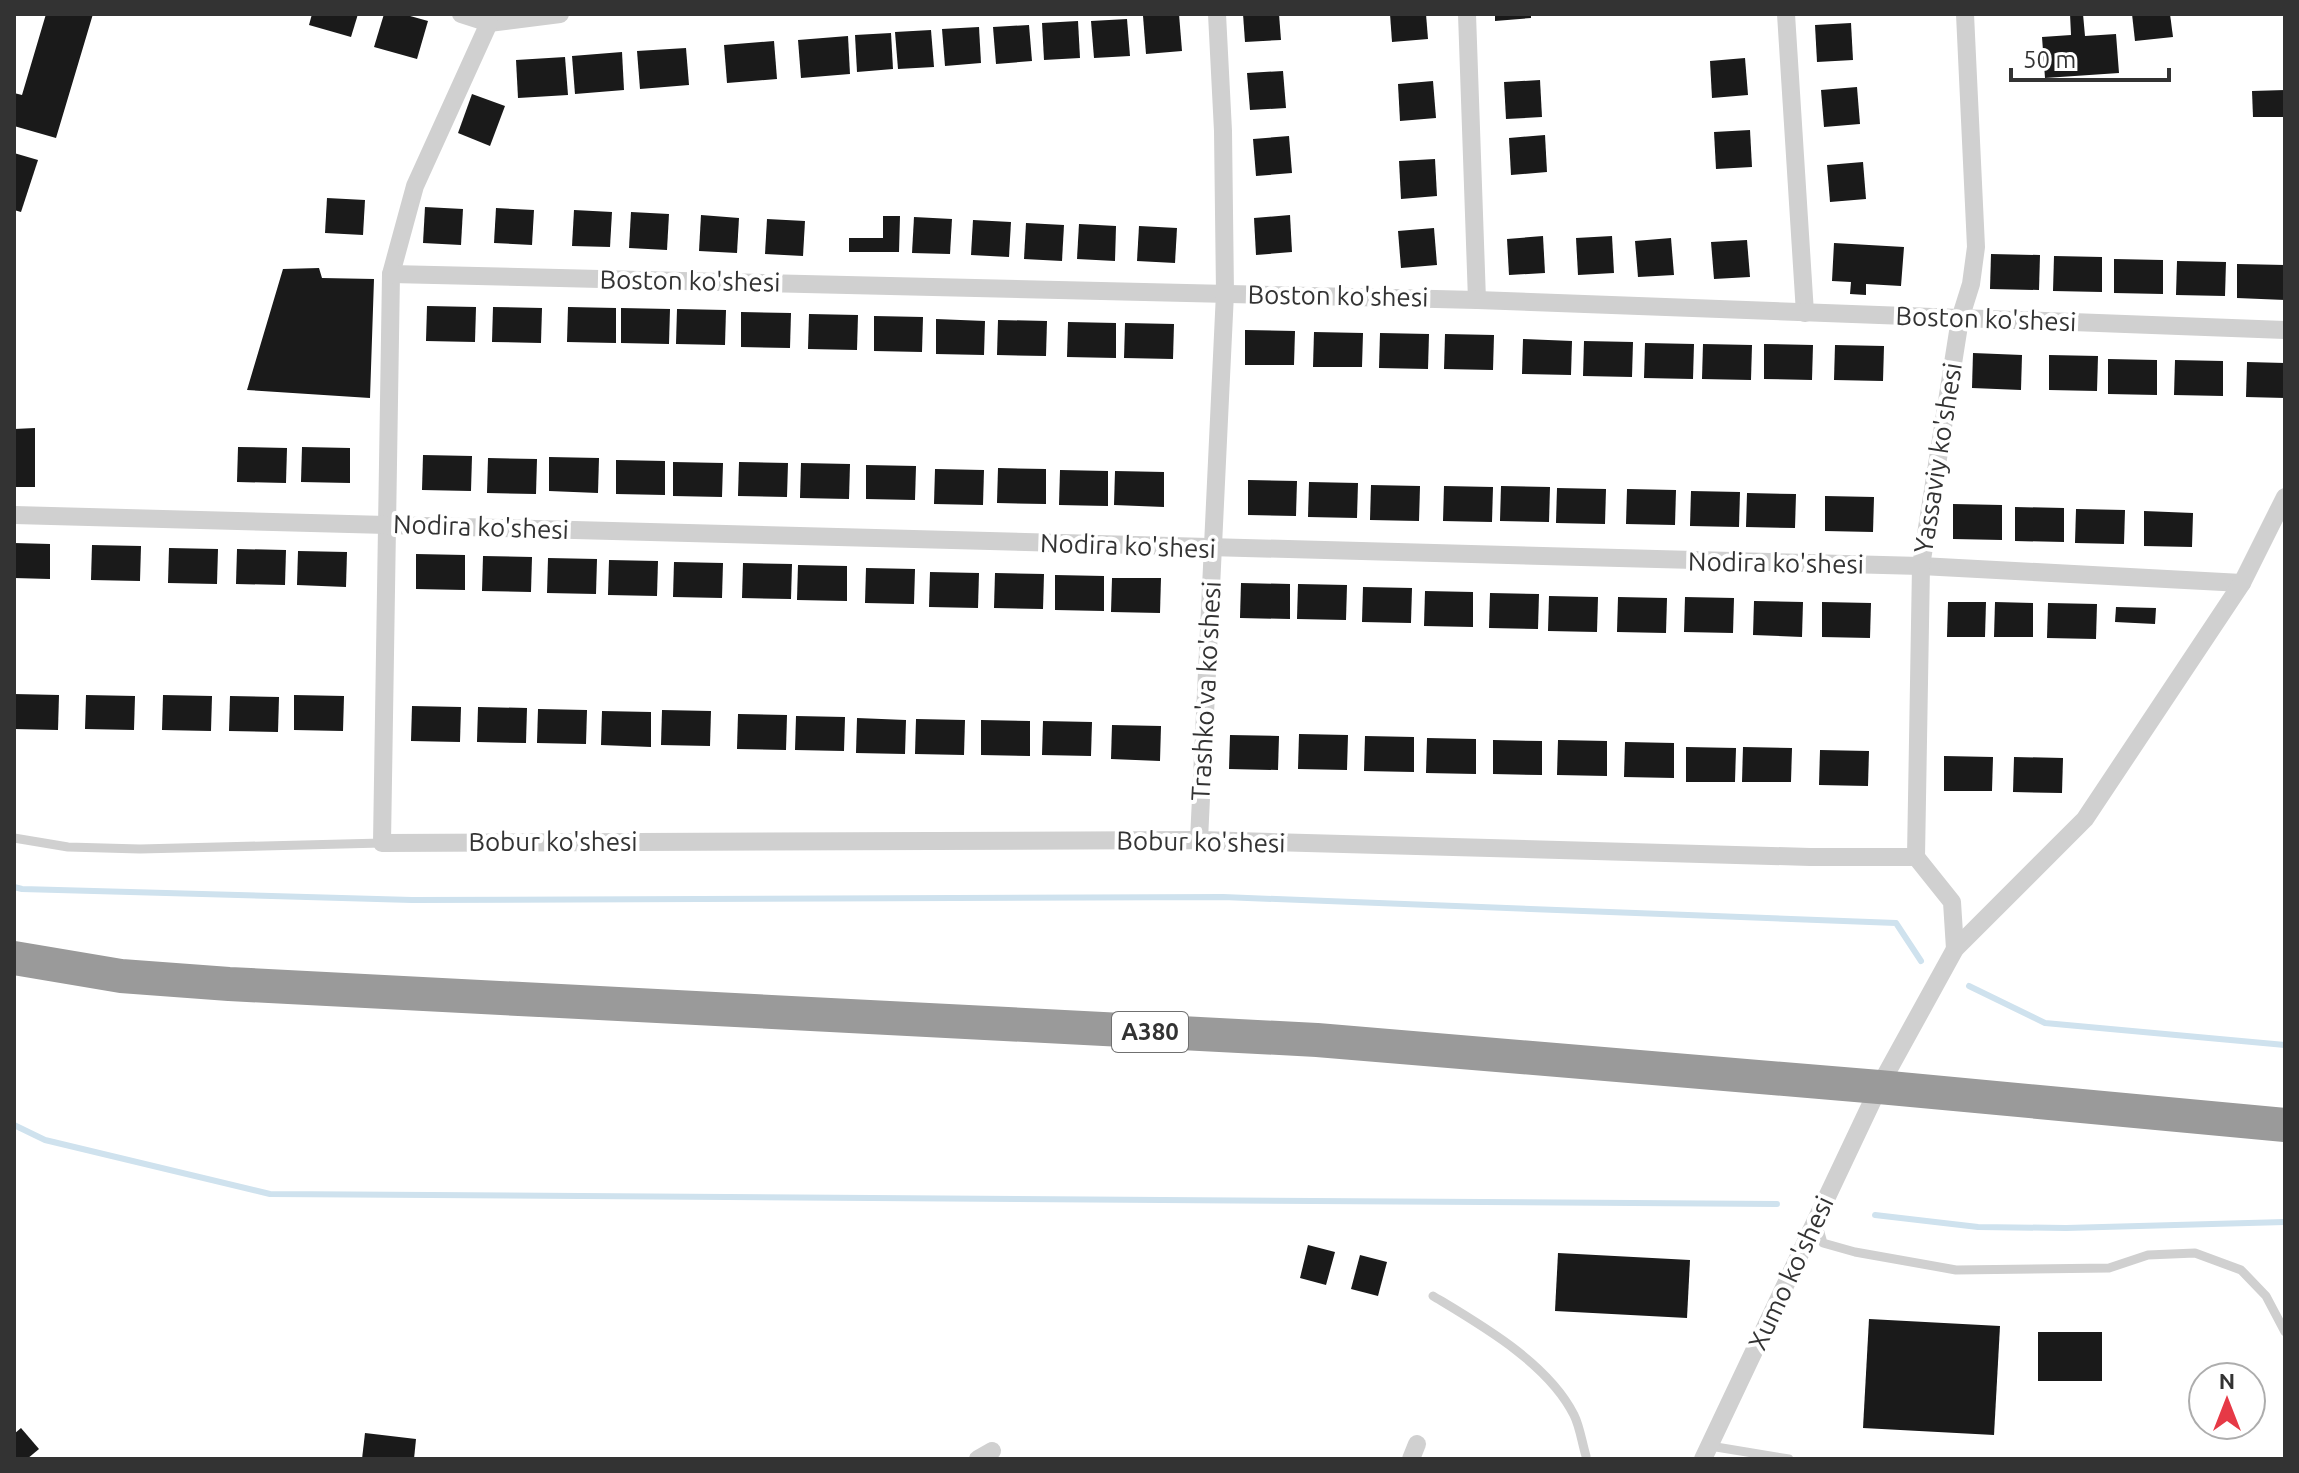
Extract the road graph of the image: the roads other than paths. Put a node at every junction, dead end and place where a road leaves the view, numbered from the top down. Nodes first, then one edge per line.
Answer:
1 (461, 14) edge
2 (560, 14) edge
3 (1217, 14) edge
4 (1467, 14) edge
5 (1786, 14) edge
6 (1965, 14) edge
7 (489, 23) junction
8 (391, 274) junction
9 (1225, 293) junction
10 (1477, 300) junction
11 (1805, 313) junction
12 (1960, 319) junction
13 (2285, 330) edge
14 (2285, 497) edge
15 (14, 515) edge
16 (385, 524) junction
17 (1212, 548) junction
18 (1921, 566) junction
19 (2242, 583) junction
20 (14, 838) edge
21 (1199, 840) junction
22 (382, 843) junction
23 (1916, 857) junction
24 (1955, 949) junction
25 (14, 960) edge
26 (1879, 1087) junction
27 (2285, 1125) edge
28 (1817, 1219) junction
29 (1433, 1296) dead end
30 (2285, 1332) edge
31 (1706, 1452) edge
32 (1586, 1456) dead end
33 (1789, 1459) edge

1 - 7 street
2 - 7 street
3 - 9 street, Trashko'va ko'shesi
4 - 10 street
5 - 11 street
6 - 12 street, Yassaviy ko'shesi
7 - 8 street
8 - 9 street, Boston ko'shesi
8 - 16 street
9 - 10 street, Boston ko'shesi
9 - 17 street, Trashko'va ko'shesi
10 - 11 street, Boston ko'shesi
11 - 12 street, Boston ko'shesi
12 - 13 street, Boston ko'shesi
12 - 18 street, Yassaviy ko'shesi
14 - 19 street, Xumo ko'shesi
15 - 16 street, Nodira ko'shesi
16 - 17 street, Nodira ko'shesi
16 - 22 street
17 - 18 street, Nodira ko'shesi
17 - 21 street, Trashko'va ko'shesi
18 - 19 street, Nodira ko'shesi
18 - 23 street, Yassaviy ko'shesi
19 - 24 street, Xumo ko'shesi
20 - 22 lane
21 - 22 street, Bobur ko'shesi
21 - 23 street, Bobur ko'shesi
23 - 24 street
24 - 26 street, Xumo ko'shesi
25 - 26 highway, A380
26 - 27 highway, A380
26 - 28 street, Xumo ko'shesi
28 - 30 lane
28 - 31 street, Xumo ko'shesi
29 - 32 lane
31 - 33 lane

